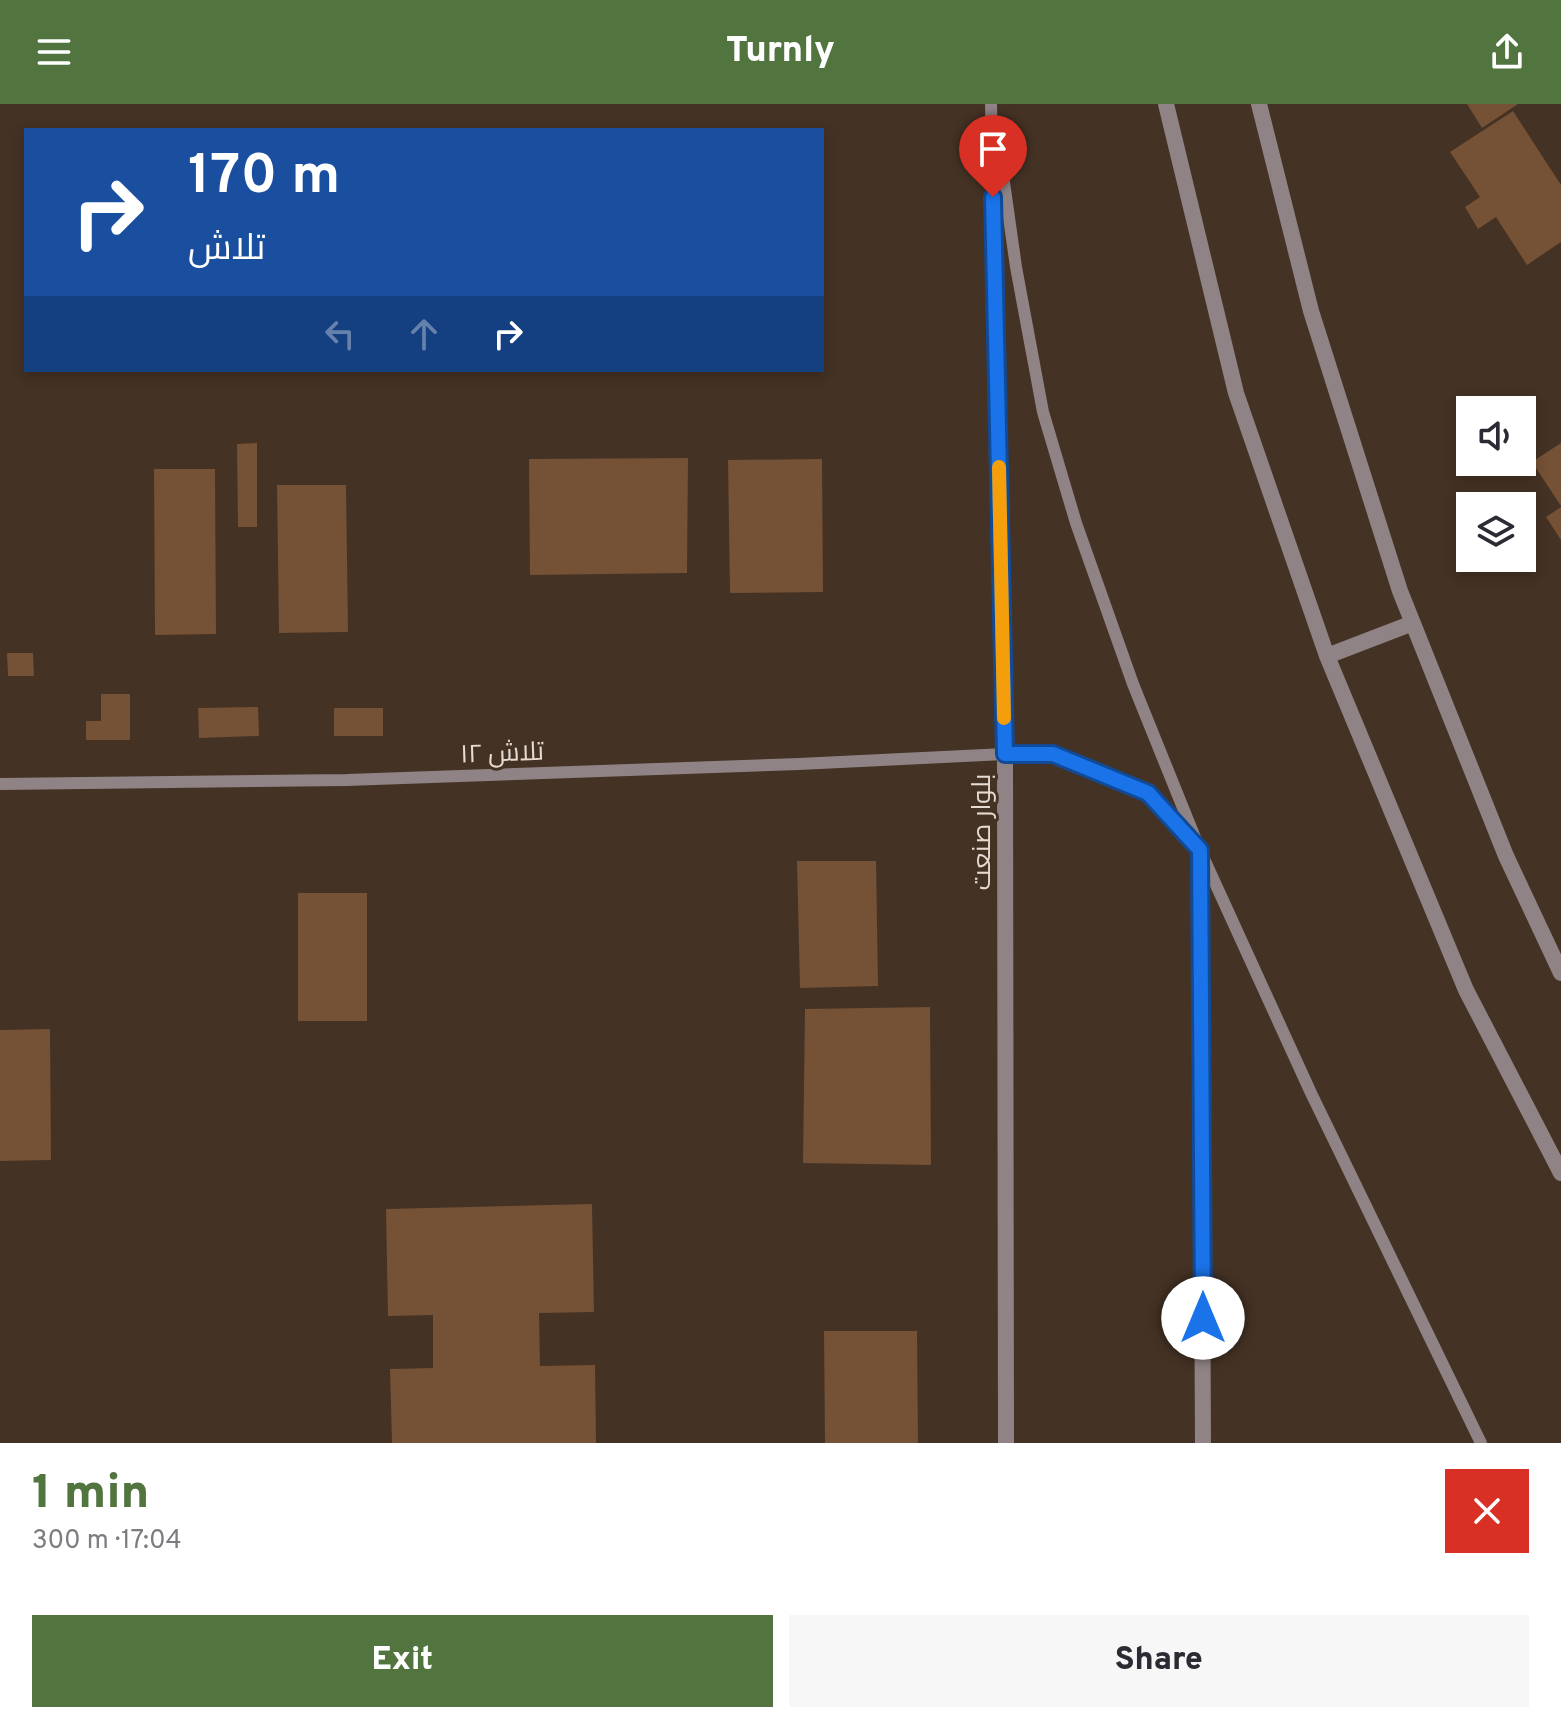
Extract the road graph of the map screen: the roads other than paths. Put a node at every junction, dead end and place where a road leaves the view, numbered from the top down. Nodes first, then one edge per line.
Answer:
1 (992, 104) edge
2 (1166, 104) edge
3 (1259, 104) edge
4 (1413, 623) junction
5 (1327, 656) junction
6 (1005, 754) junction
7 (0, 784) edge
8 (1200, 850) junction
9 (1561, 973) edge
10 (1561, 1173) edge
11 (1006, 1443) edge
12 (1203, 1443) edge
13 (1481, 1443) edge

1 - 6 lane
1 - 8 lane
2 - 5 street
3 - 4 street
4 - 5 street
4 - 9 street
5 - 10 street
6 - 7 lane, تلاش ۱۲
6 - 8 street, بلوار صنعت
6 - 11 street, بلوار صنعت
8 - 12 street
8 - 13 lane

